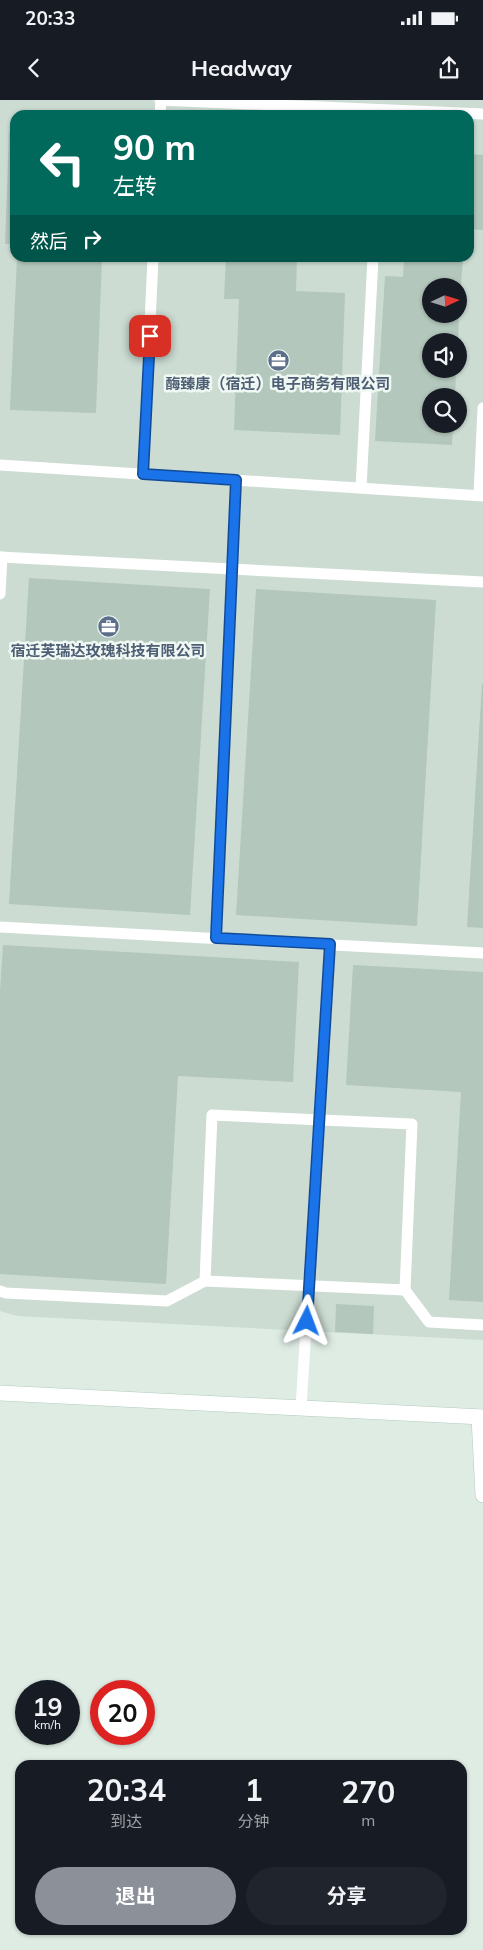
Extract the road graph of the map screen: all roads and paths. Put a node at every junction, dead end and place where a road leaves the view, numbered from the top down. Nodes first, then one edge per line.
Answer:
1 (160, 100) edge
2 (343, 110) edge
3 (154, 262) edge
4 (372, 262) edge
5 (483, 408) edge
6 (0, 465) edge
7 (143, 474) junction
8 (236, 480) junction
9 (360, 488) junction
10 (481, 495) edge
11 (1, 557) edge
12 (232, 569) junction
13 (483, 582) edge
14 (0, 594) edge
15 (0, 927) edge
16 (216, 938) junction
17 (330, 944) junction
18 (483, 953) edge
19 (319, 1120) junction
20 (205, 1281) junction
21 (309, 1286) junction
22 (405, 1290) junction
23 (0, 1291) edge
24 (483, 1325) edge
25 (0, 1393) edge
26 (302, 1408) junction
27 (481, 1417) edge
28 (483, 1495) edge

1 - 2 lane
3 - 7 lane
4 - 9 lane
5 - 10 lane
6 - 7 lane
7 - 8 lane
8 - 9 lane
8 - 12 lane
9 - 10 lane
11 - 12 lane
11 - 14 lane
12 - 13 lane
12 - 16 lane
15 - 16 lane
16 - 17 lane
17 - 18 lane
17 - 19 lane
19 - 20 lane
19 - 21 lane
19 - 22 lane
20 - 21 lane
20 - 23 lane
21 - 22 lane
21 - 26 lane
22 - 24 lane
25 - 26 street
26 - 27 street
27 - 28 street

